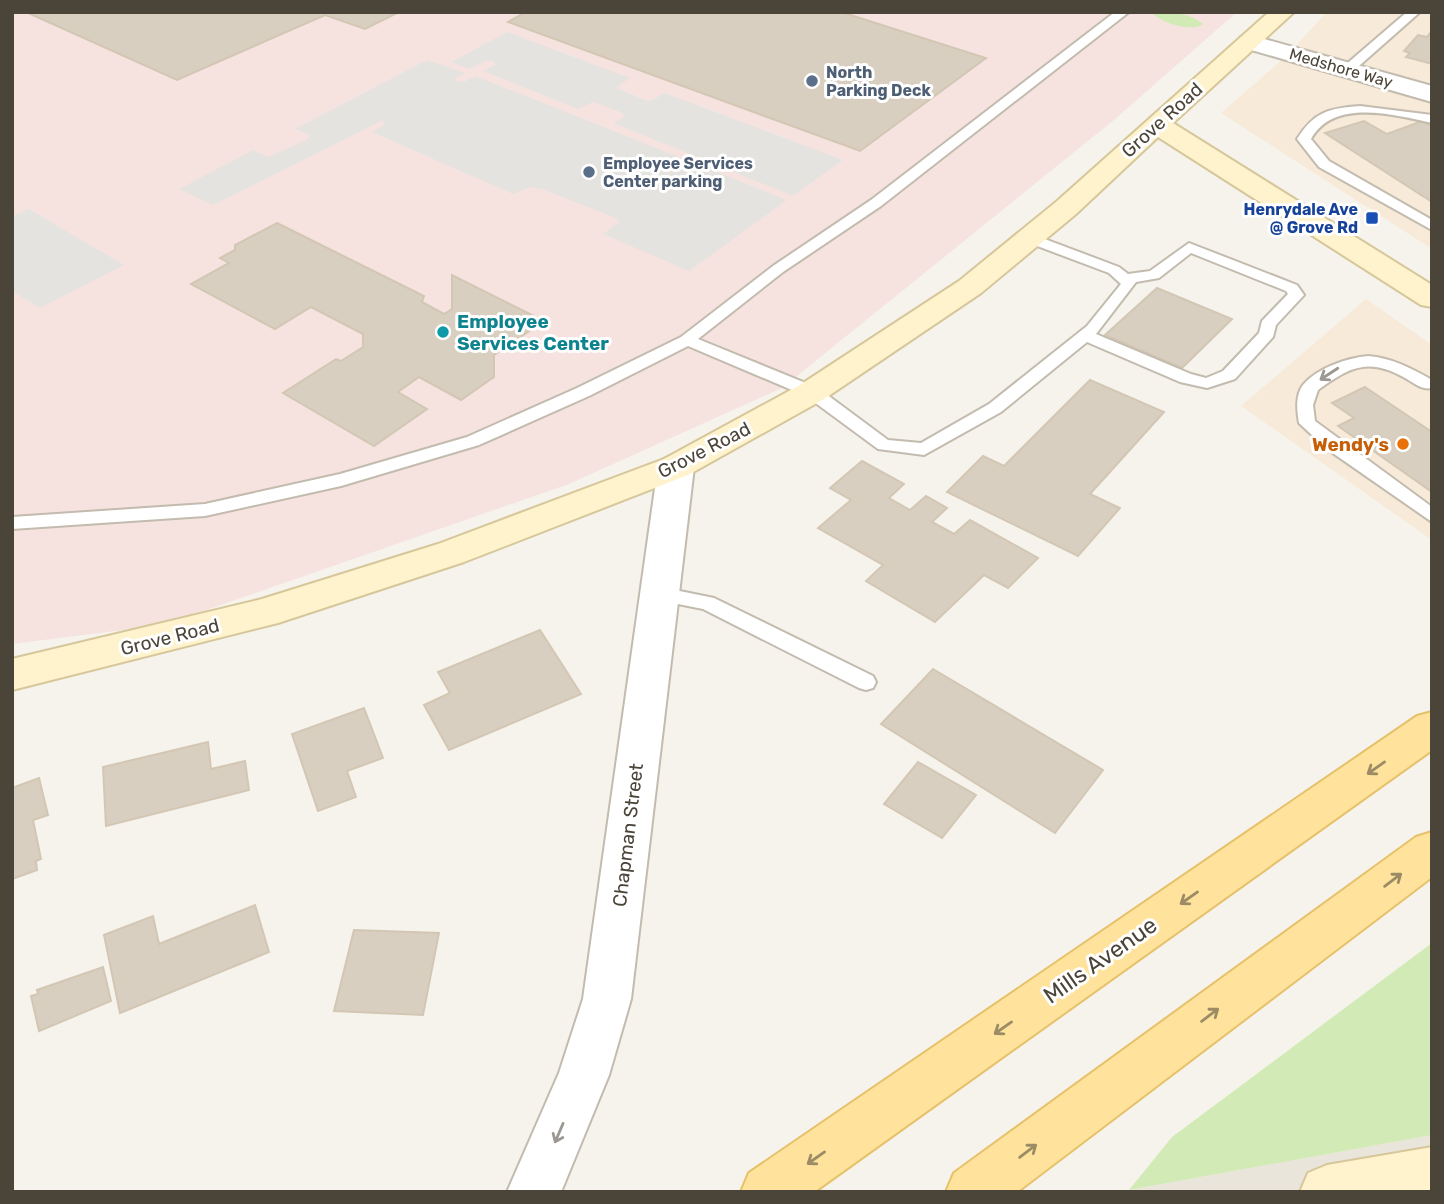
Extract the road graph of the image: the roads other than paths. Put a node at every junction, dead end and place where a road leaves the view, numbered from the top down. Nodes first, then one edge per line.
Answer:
1 (1123, 12) edge
2 (1283, 12) edge
3 (1414, 12) edge
4 (1250, 42) junction
5 (1347, 70) junction
6 (1432, 94) edge
7 (1432, 119) edge
8 (1156, 124) junction
9 (1432, 226) edge
10 (1029, 238) junction
11 (1124, 279) junction
12 (1432, 298) edge
13 (1085, 335) junction
14 (687, 340) junction
15 (1394, 364) joint
16 (1430, 384) edge
17 (812, 392) junction
18 (676, 467) junction
19 (1432, 516) edge
20 (12, 523) edge
21 (660, 594) junction
22 (12, 675) edge
23 (866, 682) dead end
24 (1432, 729) edge
25 (1432, 851) edge
26 (1432, 1174) edge
27 (534, 1192) edge
28 (768, 1192) edge
29 (973, 1192) edge
30 (1327, 1192) edge

1 - 14 lane
2 - 4 main road, Grove Road
3 - 5 lane
4 - 5 street, Medshore Way
4 - 8 main road, Grove Road
5 - 6 street, Medshore Way
7 - 9 lane
8 - 10 main road, Grove Road
8 - 12 main road
10 - 11 lane
10 - 17 main road, Grove Road
11 - 13 lane
11 - 13 lane
13 - 17 lane
14 - 17 lane
14 - 20 lane
15 - 16 lane
15 -> 19 lane
17 - 18 main road, Grove Road
18 - 21 street, Chapman Street
18 - 22 main road, Grove Road
21 - 23 lane
21 -> 27 street, Chapman Street
24 -> 28 main road, Mills Avenue
29 -> 25 main road
26 - 30 main road

